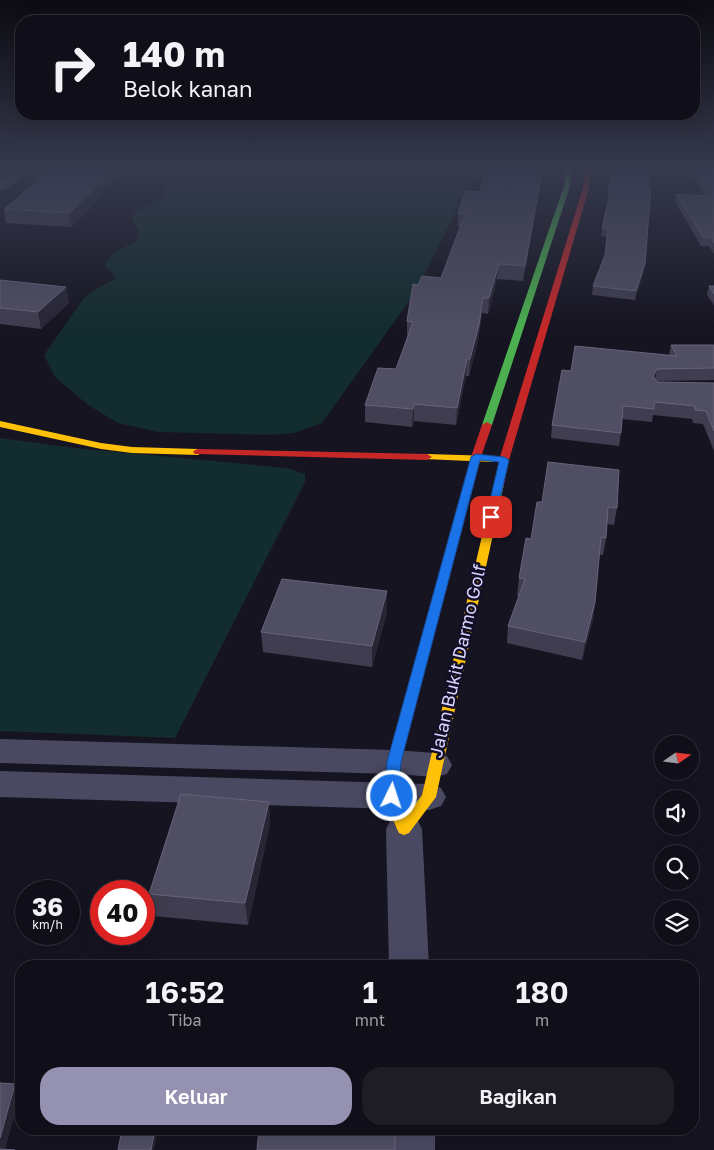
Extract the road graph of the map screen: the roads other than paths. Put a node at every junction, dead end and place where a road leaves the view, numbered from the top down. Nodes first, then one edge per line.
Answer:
1 (555, 223) edge
2 (576, 223) edge
3 (0, 424) edge
4 (476, 457) junction
5 (504, 460) junction
6 (0, 751) edge
7 (394, 762) junction
8 (432, 781) junction
9 (0, 784) edge
10 (398, 812) junction
11 (409, 960) edge
12 (412, 1135) edge
13 (412, 1150) edge

1 - 4 street, Jalan Bukit Darmo Golf
2 - 5 street, Jalan Bukit Darmo Golf
3 - 4 street
4 - 5 street
4 - 7 street, Jalan Bukit Darmo Golf
5 - 8 street, Jalan Bukit Darmo Golf
6 - 7 street
7 - 8 street
7 - 10 street, Jalan Bukit Darmo Golf
8 - 10 street
9 - 10 street
10 - 11 street, Jalan Bukit Darmo Golf
12 - 13 street

